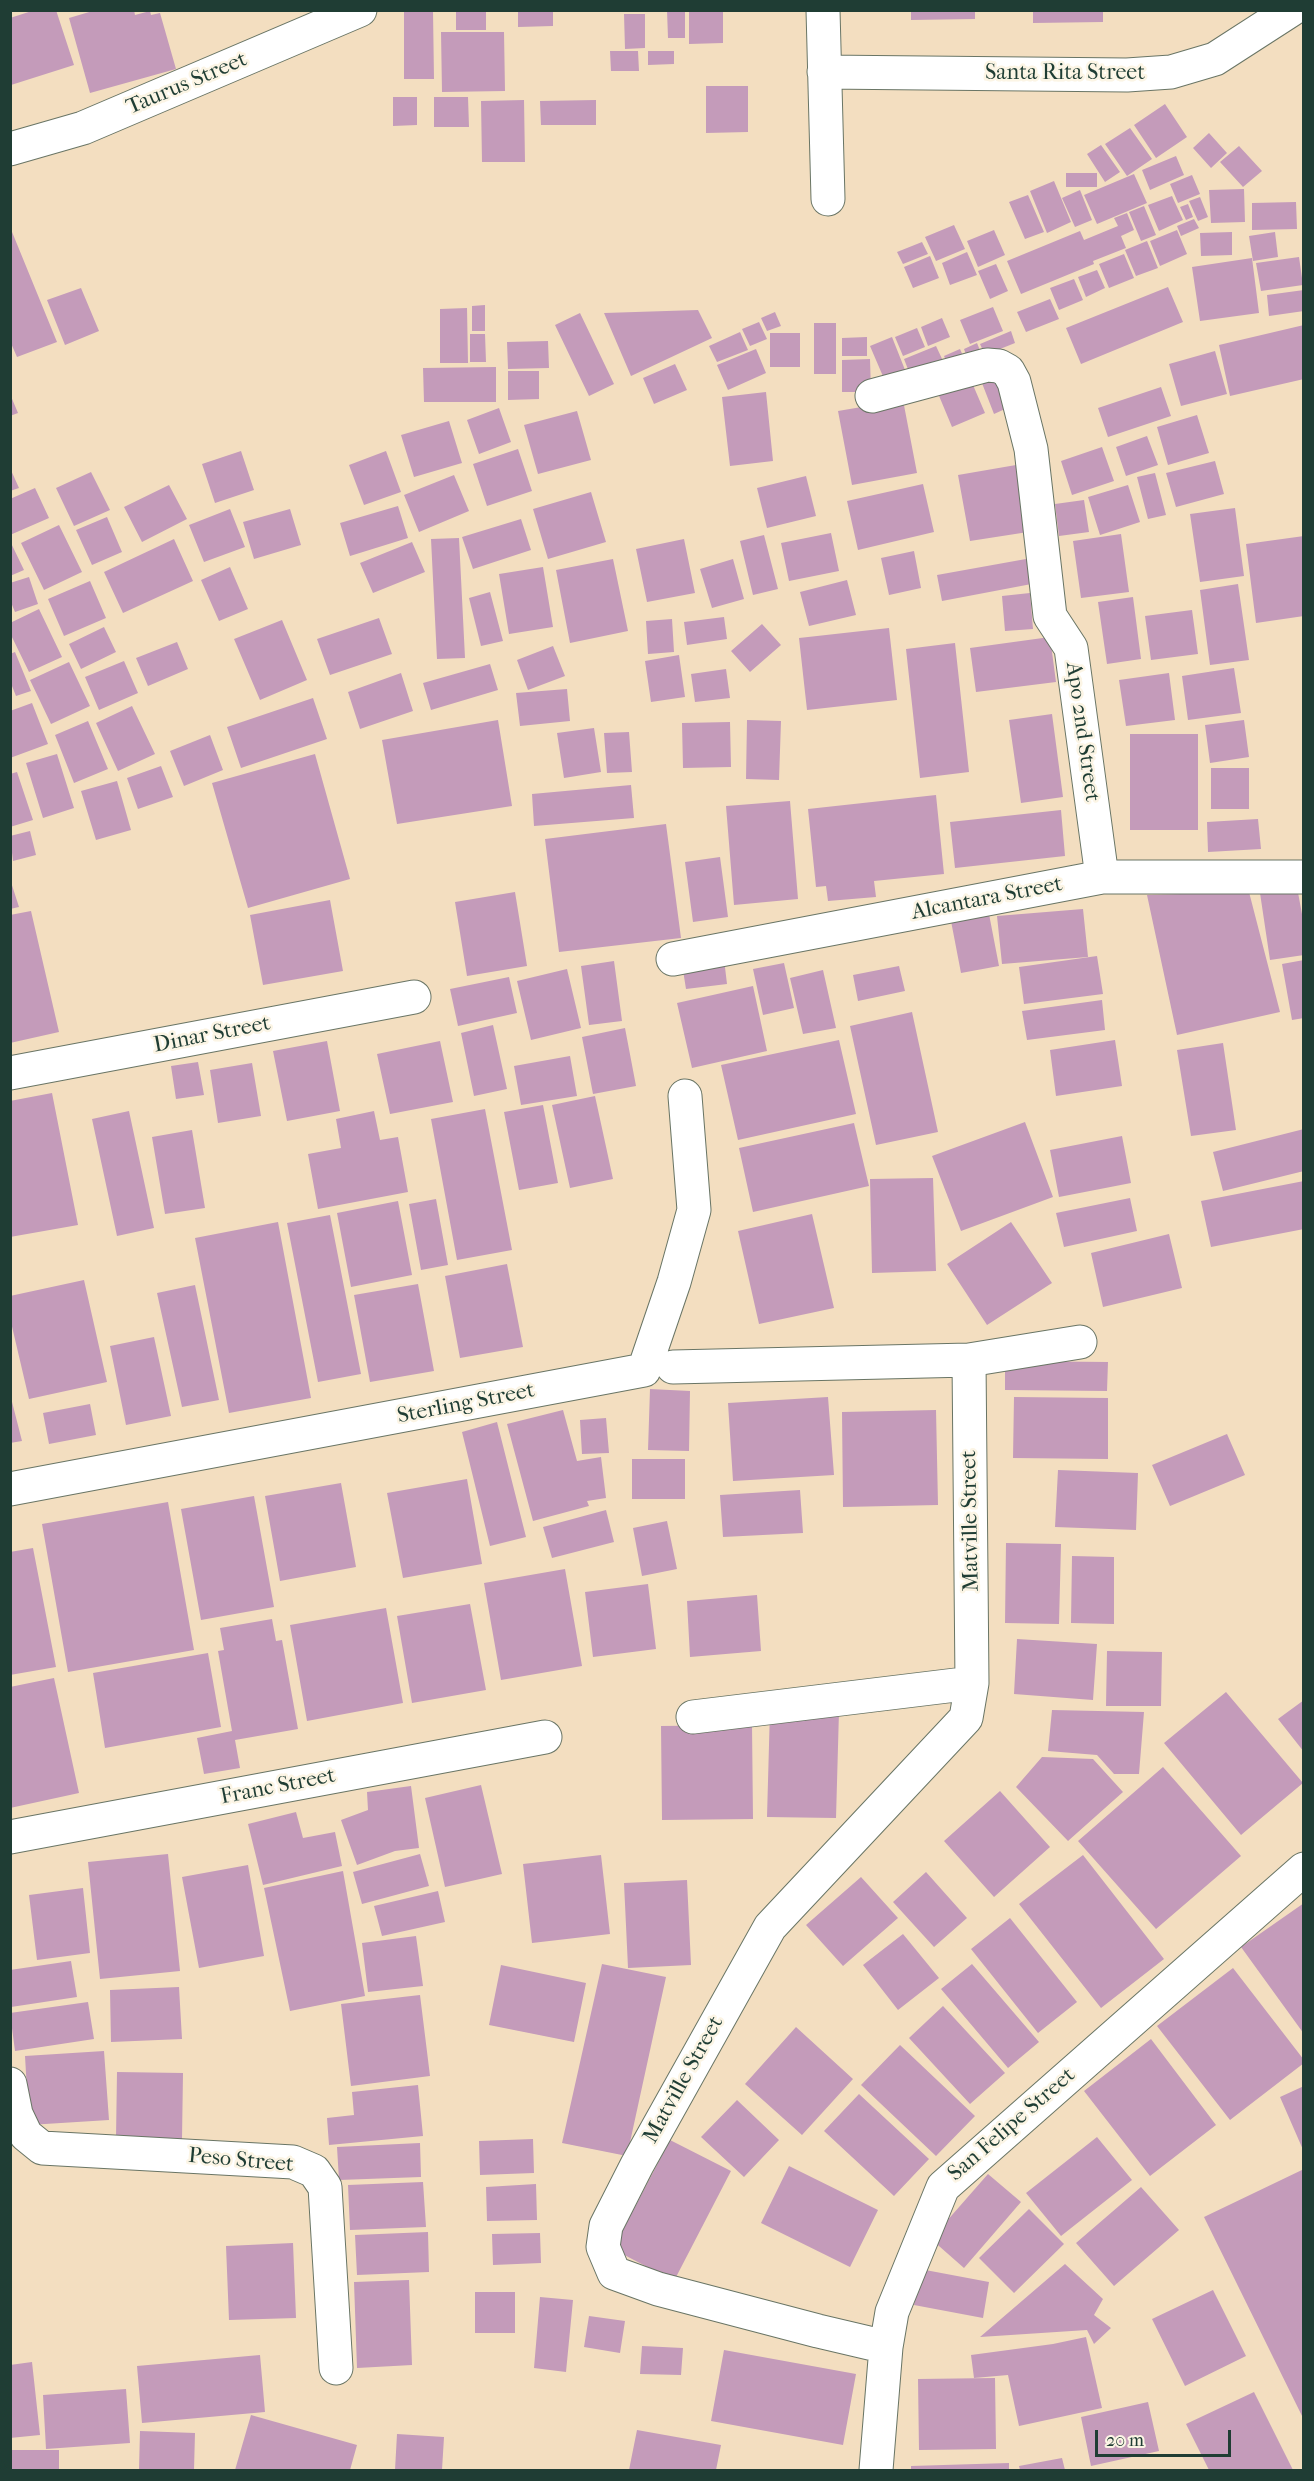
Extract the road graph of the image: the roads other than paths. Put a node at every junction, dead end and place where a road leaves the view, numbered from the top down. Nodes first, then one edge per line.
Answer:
1 (360, 10) edge
2 (823, 10) edge
3 (1291, 10) edge
4 (824, 72) junction
5 (10, 149) edge
6 (828, 199) dead end
7 (872, 396) dead end
8 (1102, 877) junction
9 (1304, 877) edge
10 (673, 959) dead end
11 (414, 997) dead end
12 (10, 1072) edge
13 (685, 1096) dead end
14 (1080, 1342) dead end
15 (969, 1360) junction
16 (673, 1367) dead end
17 (10, 1489) edge
18 (972, 1683) junction
19 (693, 1717) dead end
20 (545, 1737) dead end
21 (10, 1837) edge
22 (1304, 1869) edge
23 (10, 2084) edge
24 (886, 2347) junction
25 (336, 2368) dead end
26 (876, 2470) edge

1 - 5 street, Taurus Street
2 - 4 street
3 - 4 street, Santa Rita Street
4 - 6 street
7 - 8 street, Apo 2nd Street
8 - 9 street, Alcantara Street
8 - 10 street, Alcantara Street
11 - 12 street, Dinar Street
13 - 17 street, Sterling Street
14 - 15 street
15 - 16 street
15 - 18 street, Matville Street
18 - 19 street
18 - 24 street, Matville Street
20 - 21 street, Franc Street
22 - 24 street, San Felipe Street
23 - 25 street, Peso Street
24 - 26 street, San Felipe Street

